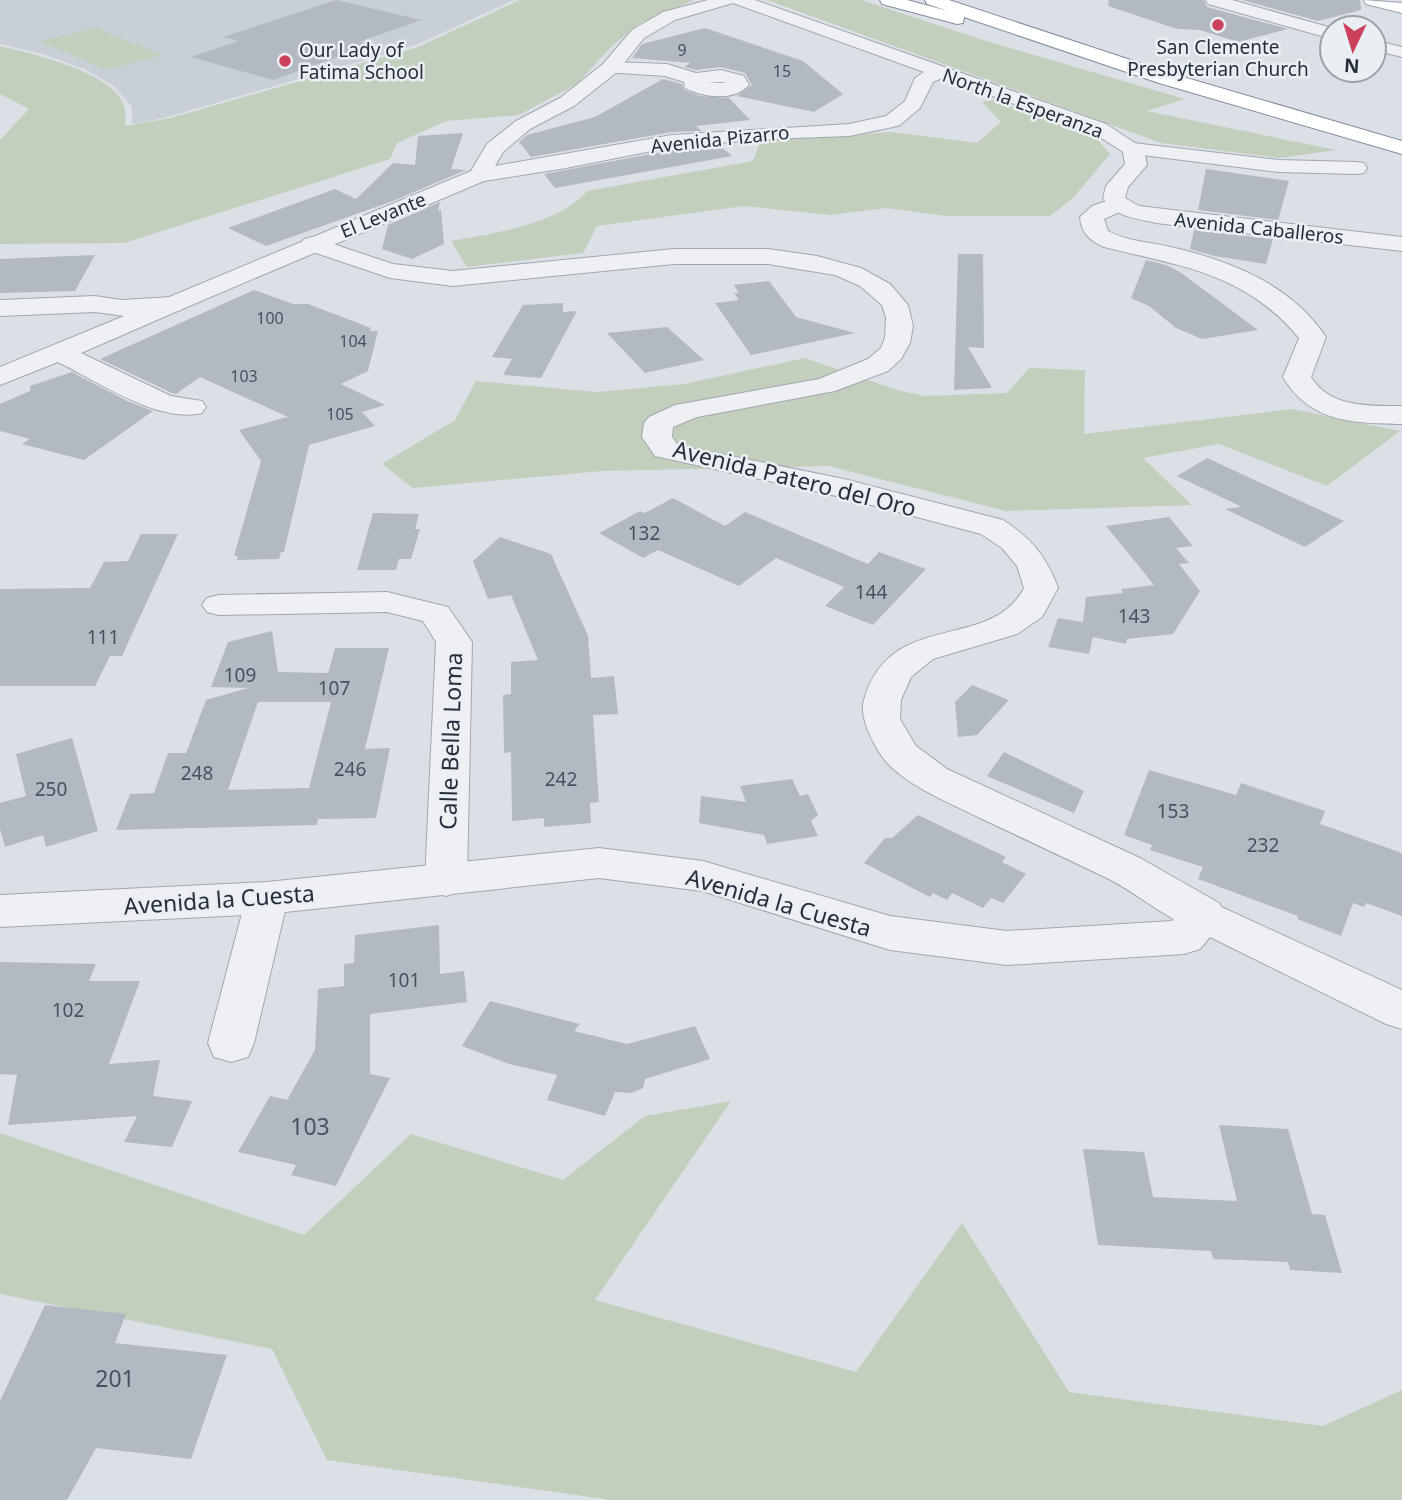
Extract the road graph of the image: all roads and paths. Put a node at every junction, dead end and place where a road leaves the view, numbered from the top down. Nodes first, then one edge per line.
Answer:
1 (727, 0) edge
2 (739, 0) edge
3 (888, 0) edge
4 (933, 0) edge
5 (1214, 0) edge
6 (1372, 0) edge
7 (1402, 8) edge
8 (1318, 30) edge
9 (1049, 43) junction
10 (610, 68) junction
11 (939, 73) junction
12 (695, 79) dead end
13 (1402, 148) edge
14 (1132, 149) junction
15 (484, 166) junction
16 (1356, 168) dead end
17 (1118, 204) junction
18 (312, 244) junction
19 (1402, 244) edge
20 (171, 305) junction
21 (0, 307) edge
22 (60, 353) junction
23 (0, 377) edge
24 (192, 407) dead end
25 (1402, 415) edge
26 (219, 605) dead end
27 (446, 880) junction
28 (267, 898) junction
29 (0, 911) edge
30 (1204, 915) junction
31 (1402, 1011) edge
32 (231, 1043) dead end

1 - 10 street, El Levante
2 - 11 street, North la Esperanza
3 - 9 main road
4 - 9 main road
5 - 8 street
6 - 7 main road
9 - 13 main road
10 - 12 street
10 - 15 street, El Levante
11 - 14 street, North la Esperanza
11 - 15 street, Avenida Pizarro
14 - 16 street, North la Esperanza
14 - 17 street
15 - 18 street, El Levante
17 - 19 street, Avenida Caballeros
17 - 25 street
18 - 20 street, El Levante
18 - 30 street, Avenida Patero del Oro
20 - 21 street
20 - 22 street, El Levante
22 - 23 street, El Levante
22 - 24 street
26 - 27 street, Calle Bella Loma
27 - 28 street, Avenida la Cuesta
27 - 30 street, Avenida la Cuesta
28 - 29 street, Avenida la Cuesta
28 - 32 street
30 - 31 street

